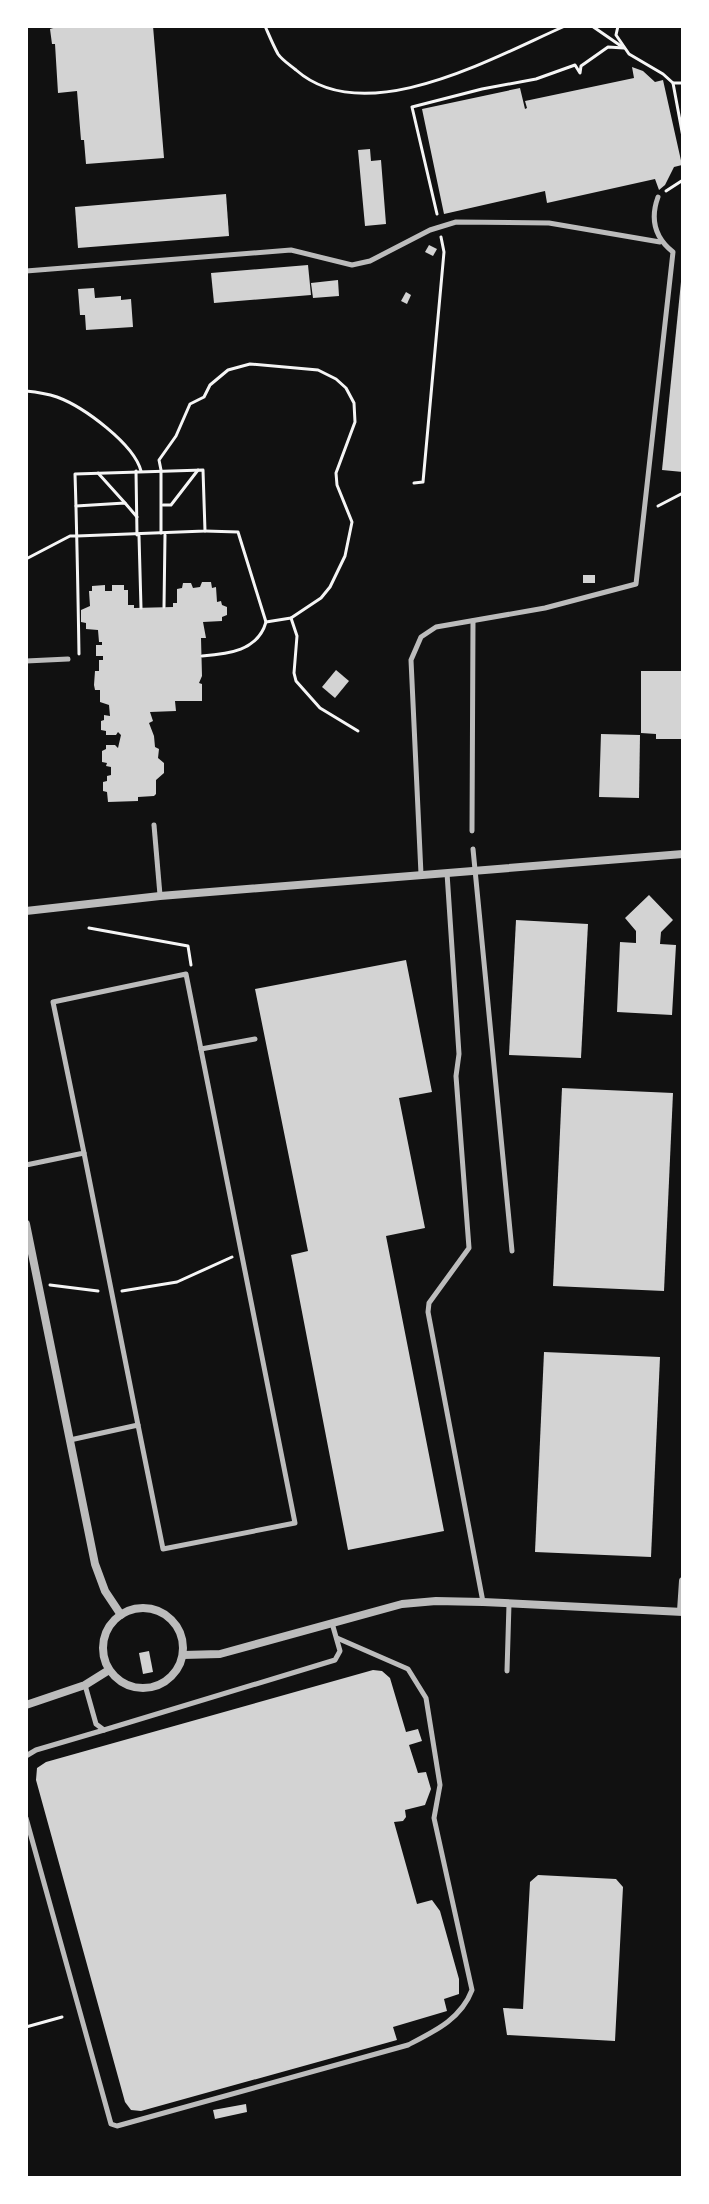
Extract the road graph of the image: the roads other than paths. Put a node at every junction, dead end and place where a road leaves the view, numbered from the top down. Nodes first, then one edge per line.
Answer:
1 (658, 197) road end
2 (661, 242) junction
3 (683, 249) edge
4 (673, 252) junction
5 (26, 271) edge
6 (473, 621) junction
7 (68, 659) road end
8 (26, 661) edge
9 (154, 825) dead end
10 (472, 831) dead end
11 (473, 849) dead end
12 (683, 854) edge
13 (477, 871) junction
14 (447, 873) junction
15 (421, 875) junction
16 (160, 896) junction
17 (26, 911) edge
18 (255, 1039) dead end
19 (201, 1049) junction
20 (84, 1153) junction
21 (26, 1165) edge
22 (26, 1224) edge
23 (512, 1251) dead end
24 (138, 1425) junction
25 (70, 1440) junction
26 (683, 1581) edge
27 (483, 1602) junction
28 (509, 1603) junction
29 (682, 1612) edge
30 (121, 1615) junction
31 (332, 1622) junction
32 (337, 1638) junction
33 (183, 1655) junction
34 (109, 1670) junction
35 (507, 1671) dead end
36 (85, 1685) junction
37 (26, 1705) edge
38 (104, 1730) junction
39 (26, 1756) edge
40 (26, 1818) edge

1 - 2 lane
2 - 4 lane
2 - 5 lane
3 - 4 lane
4 - 6 lane
6 - 10 lane
6 - 15 lane
7 - 8 lane
9 - 16 lane
11 - 13 lane
12 - 13 street
13 - 14 street
13 - 23 lane
14 - 15 street
14 - 27 lane
15 - 16 street
16 - 17 street
18 - 19 lane
19 - 20 lane
19 - 24 lane
20 - 21 lane
20 - 24 lane
22 - 25 street
24 - 25 lane
25 - 30 street
26 - 29 street
27 - 28 street
27 - 31 street
28 - 29 street
28 - 35 lane
30 - 33 street
30 - 34 street
31 - 32 lane
31 - 33 street
32 - 38 lane
32 - 40 lane
33 - 34 street
34 - 36 street
36 - 37 street
36 - 38 lane
38 - 39 lane

